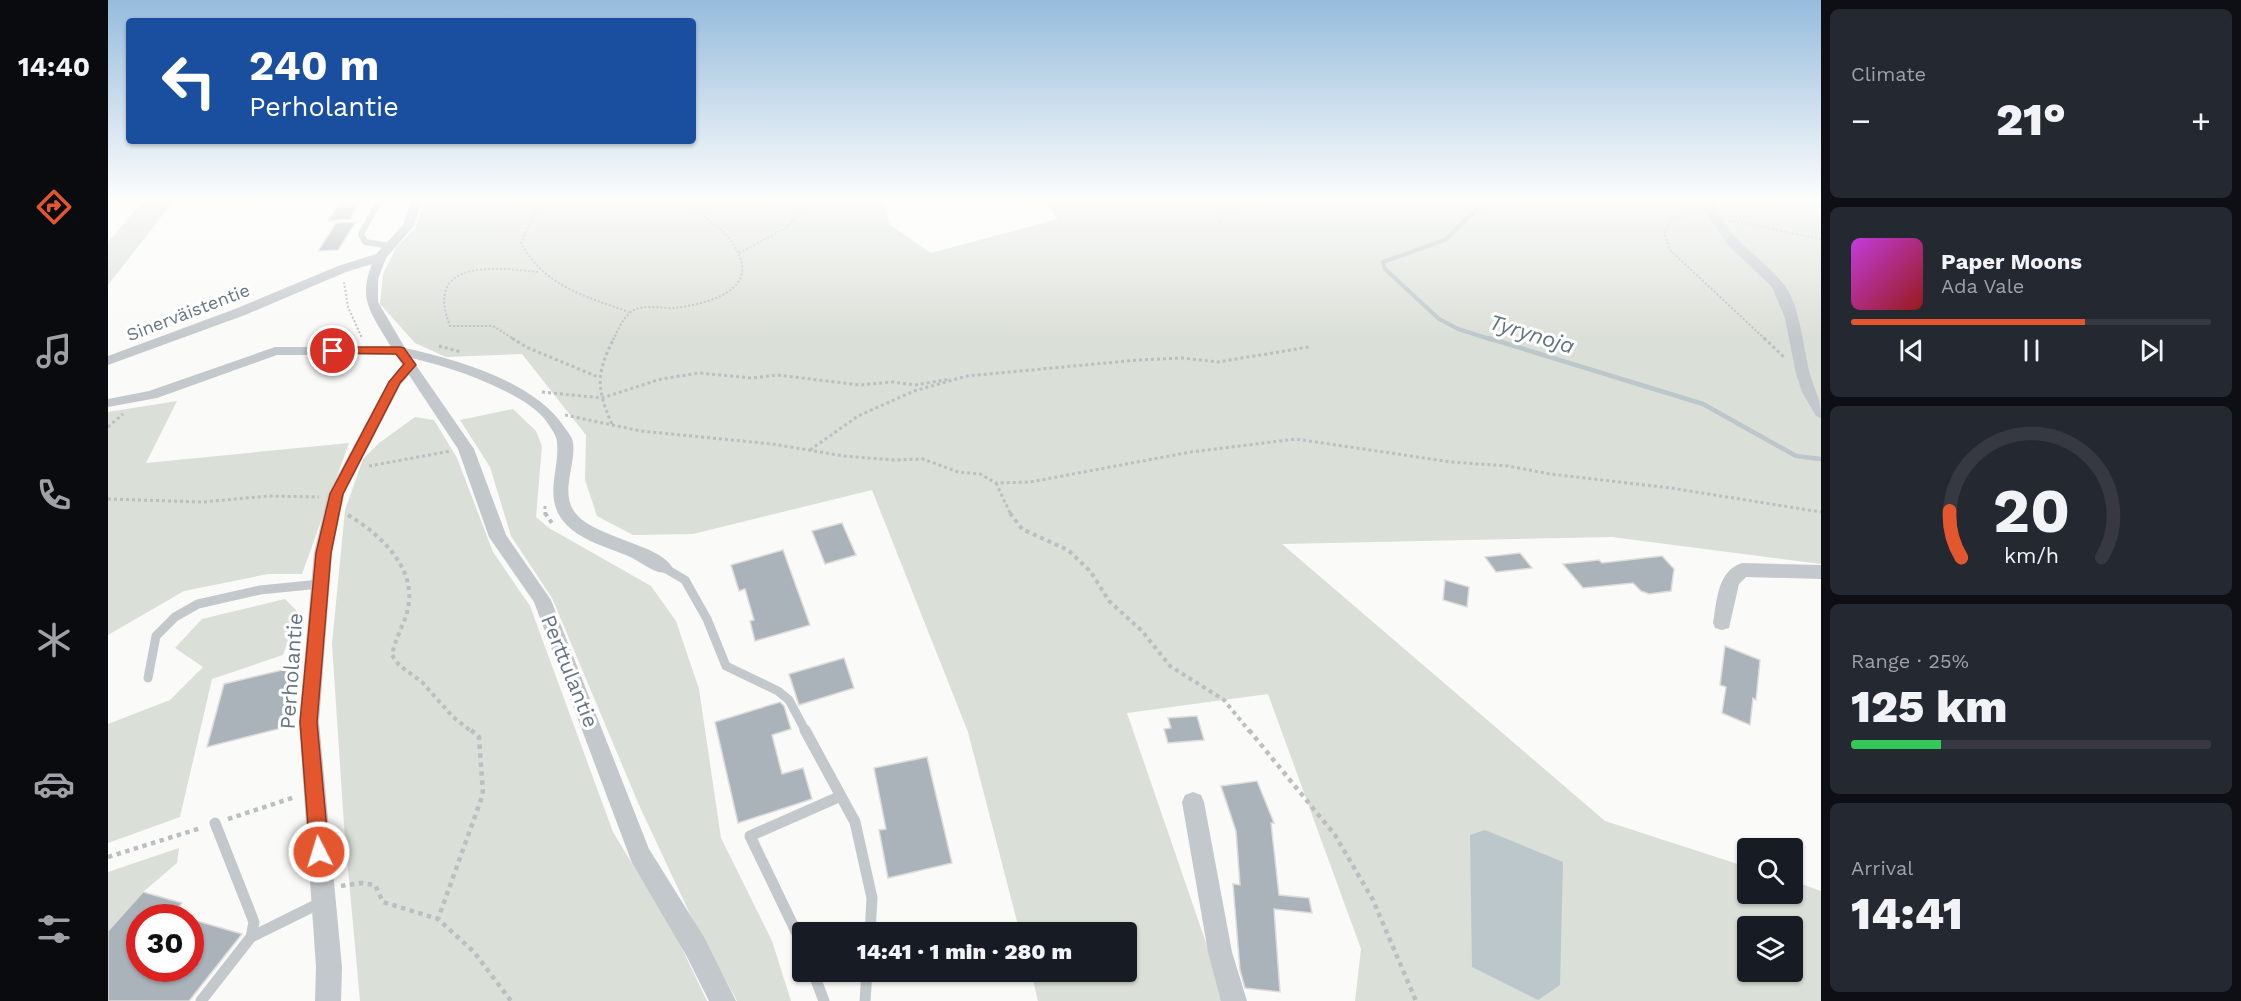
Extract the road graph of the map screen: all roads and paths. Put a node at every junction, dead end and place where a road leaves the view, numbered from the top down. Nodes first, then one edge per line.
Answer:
1 (382, 245) edge
2 (522, 245) edge
3 (733, 245) edge
4 (756, 245) edge
5 (1668, 245) edge
6 (1734, 245) edge
7 (390, 246) joint
8 (739, 253) junction
9 (380, 257) junction
10 (342, 269) junction
11 (539, 272) junction
12 (629, 312) junction
13 (1310, 347) dead end
14 (369, 351) junction
15 (405, 358) junction
16 (108, 361) edge
17 (1803, 374) junction
18 (967, 376) junction
19 (598, 377) junction
20 (537, 392) dead end
21 (602, 398) junction
22 (108, 403) edge
23 (1821, 413) edge
24 (552, 420) junction
25 (612, 424) junction
26 (466, 449) junction
27 (810, 450) junction
28 (349, 469) junction
29 (996, 483) junction
30 (108, 499) edge
31 (335, 501) junction
32 (1821, 512) edge
33 (663, 567) joint
34 (1821, 572) edge
35 (321, 584) junction
36 (1722, 623) dead end
37 (148, 678) dead end
38 (841, 796) junction
39 (1193, 802) dead end
40 (215, 824) dead end
41 (323, 897) junction
42 (438, 919) junction
43 (871, 922) edge
44 (792, 923) edge
45 (251, 937) junction
46 (817, 982) edge
47 (866, 982) edge
48 (201, 1001) edge
49 (328, 1001) edge
50 (511, 1001) edge
51 (723, 1001) edge
52 (824, 1001) edge
53 (865, 1001) edge
54 (1234, 1001) edge
55 (1416, 1001) edge

1 - 7 lane
2 - 11 path
3 - 8 path
4 - 8 path
5 - 17 path
6 - 17 street
7 - 9 street, Perttulantie
8 - 12 path
9 - 10 street, Sinerväistentie
9 - 15 street, Perttulantie
10 - 14 path
10 - 16 street, Sinerväistentie
11 - 12 path
11 - 19 path
12 - 19 path
13 - 18 path
14 - 15 street
14 - 22 street
15 - 24 street
15 - 26 street, Perttulantie
15 - 28 street, Perholantie
17 - 23 street
18 - 21 path
18 - 27 path
19 - 21 path
20 - 21 path
21 - 25 path
24 - 25 path
24 - 33 street
25 - 27 path
26 - 28 path
26 - 51 street, Perttulantie
27 - 29 path
28 - 31 street, Perholantie
29 - 32 path
29 - 55 path
30 - 31 path
31 - 35 street, Perholantie
31 - 42 path
33 - 38 lane
34 - 36 street
35 - 37 lane
35 - 41 street, Perholantie
38 - 43 lane
38 - 44 lane
39 - 54 street
40 - 45 lane
41 - 42 path
41 - 45 lane
41 - 49 street, Perholantie
42 - 50 path
45 - 48 lane
46 - 52 lane
47 - 53 lane

